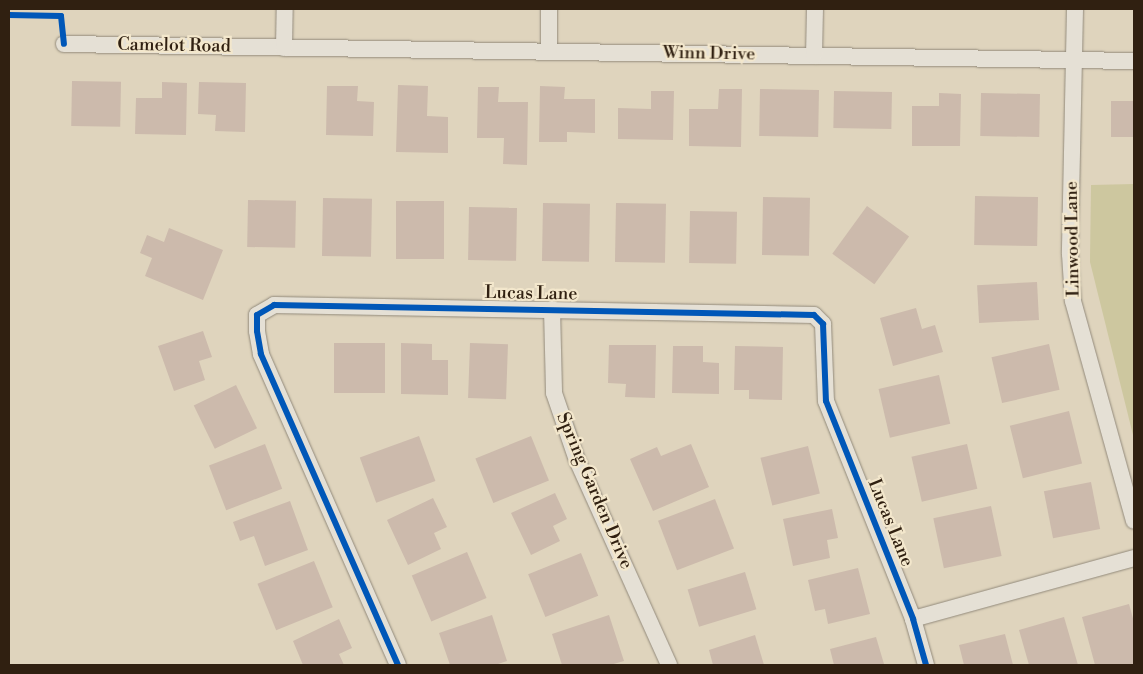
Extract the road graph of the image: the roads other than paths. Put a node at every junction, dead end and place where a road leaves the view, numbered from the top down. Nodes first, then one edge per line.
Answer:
1 (285, 9) edge
2 (549, 9) edge
3 (815, 9) edge
4 (1074, 9) edge
5 (64, 44) dead end
6 (284, 48) junction
7 (549, 50) junction
8 (814, 56) junction
9 (1134, 61) edge
10 (1073, 62) junction
11 (552, 309) junction
12 (1134, 521) edge
13 (1134, 558) edge
14 (913, 619) junction
15 (398, 665) edge
16 (669, 665) edge
17 (926, 665) edge

1 - 6 street
2 - 7 street
3 - 8 street
4 - 10 street, Linwood Lane
5 - 6 street, Camelot Road
6 - 7 street, Winn Drive
7 - 8 street, Winn Drive
8 - 10 street, Winn Drive
9 - 10 street, Winn Drive
10 - 12 street, Linwood Lane
11 - 14 street, Lucas Lane
11 - 15 street, Lucas Lane
11 - 16 street, Spring Garden Drive
13 - 14 street
14 - 17 street, Lucas Lane

